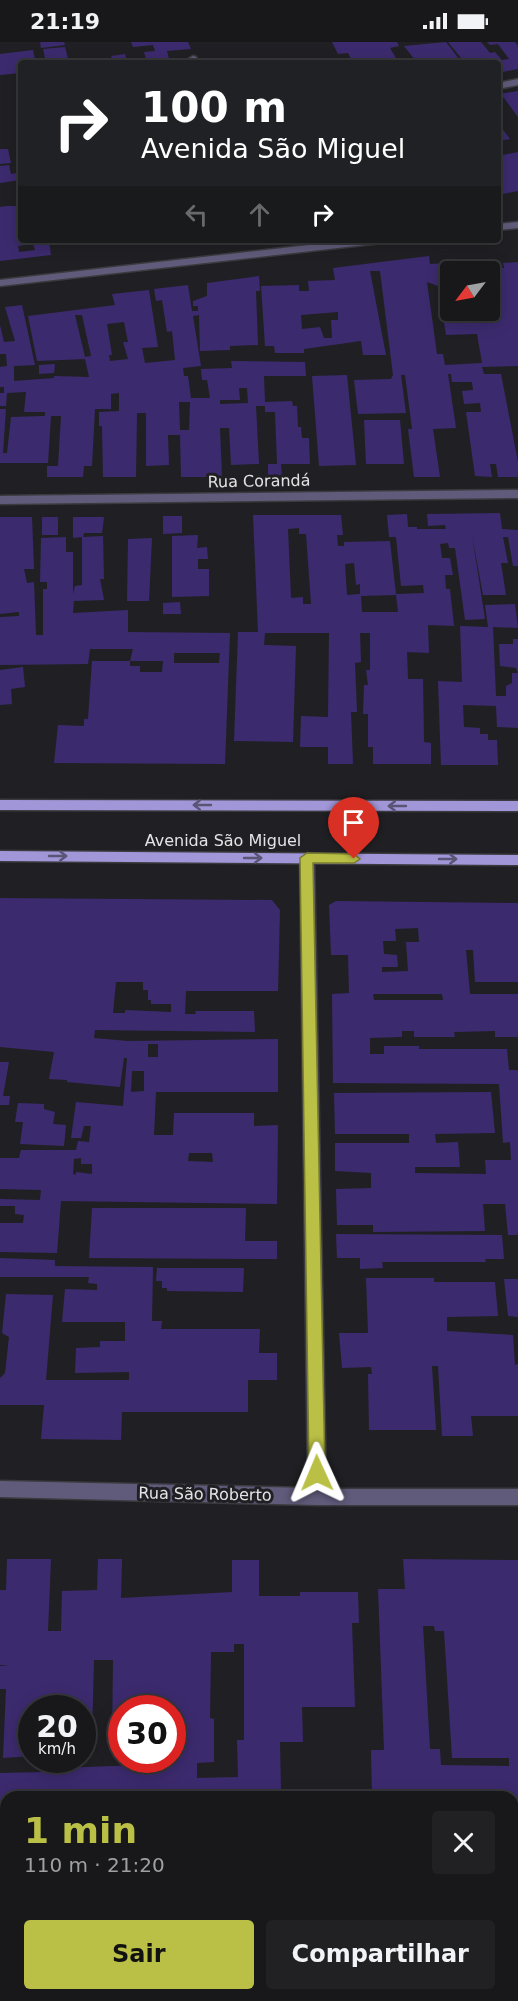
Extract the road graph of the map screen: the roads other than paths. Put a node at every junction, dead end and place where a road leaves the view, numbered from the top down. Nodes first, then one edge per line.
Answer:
1 (518, 82) edge
2 (501, 85) edge
3 (518, 225) edge
4 (501, 227) edge
5 (259, 243) edge
6 (355, 243) edge
7 (263, 253) junction
8 (0, 283) edge
9 (518, 494) edge
10 (0, 500) edge
11 (0, 805) edge
12 (518, 806) edge
13 (0, 856) edge
14 (307, 858) junction
15 (518, 860) edge
16 (0, 1489) edge
17 (318, 1497) junction
18 (518, 1497) edge

1 - 2 street
3 - 4 street
5 - 7 street
6 - 7 street
7 - 8 street
9 - 10 street, Rua Corandá
12 -> 11 main road
13 -> 14 main road, Avenida São Miguel
14 -> 15 main road, Avenida São Miguel
14 - 17 street
16 - 17 street, Rua São Roberto
17 - 18 street, Rua São Roberto

